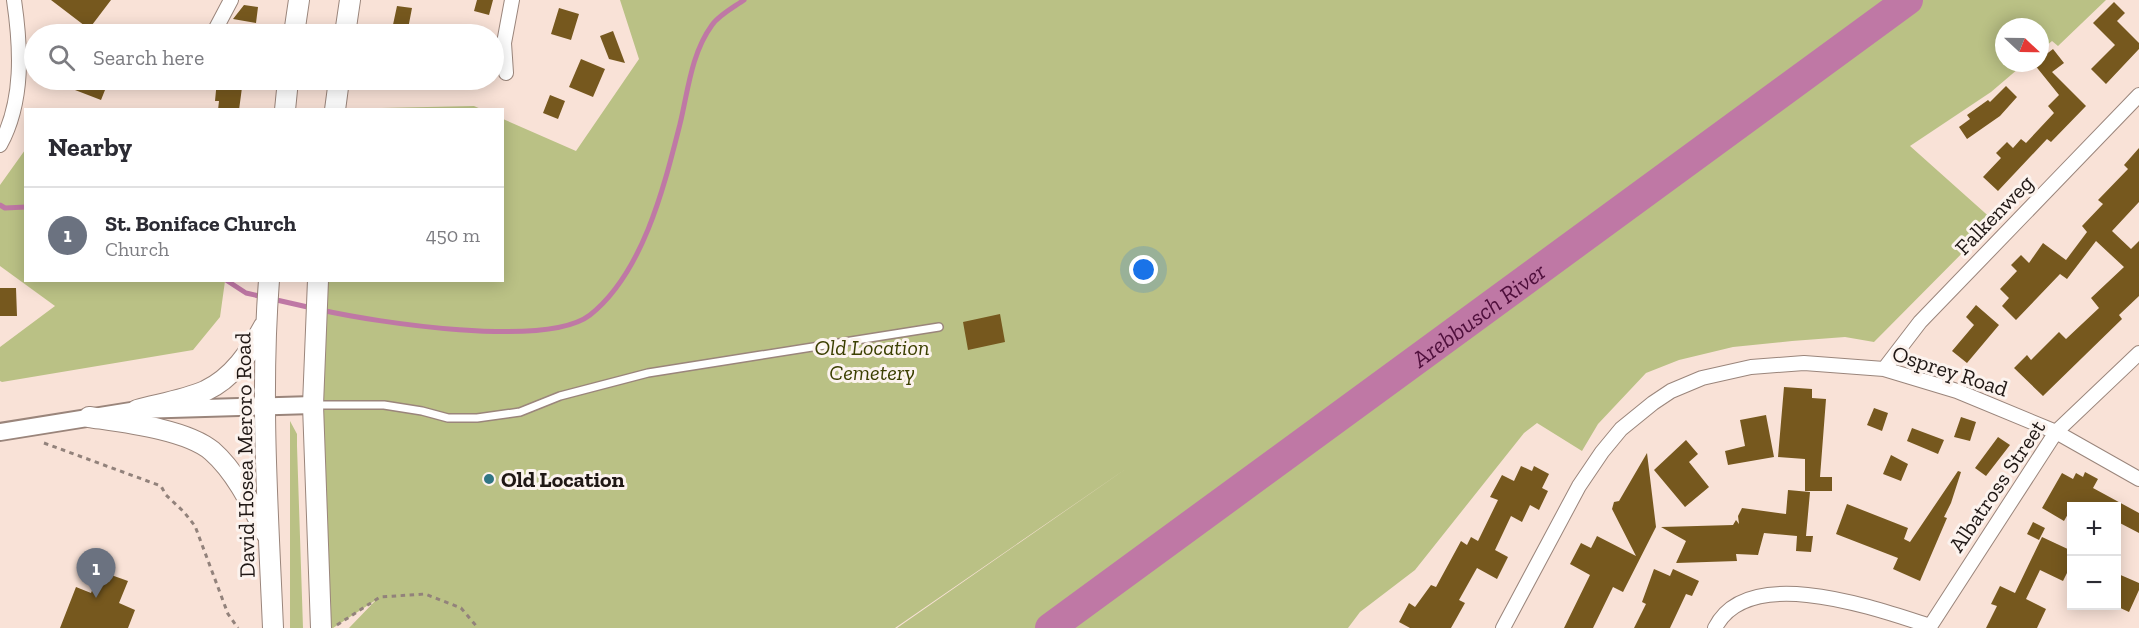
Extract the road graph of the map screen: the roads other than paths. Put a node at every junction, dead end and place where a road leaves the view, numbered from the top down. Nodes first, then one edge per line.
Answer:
1 (14, 0) edge
2 (231, 0) edge
3 (299, 0) edge
4 (350, 0) edge
5 (512, 0) edge
6 (218, 24) edge
7 (295, 24) edge
8 (346, 24) edge
9 (506, 73) dead end
10 (287, 90) edge
11 (338, 90) edge
12 (2139, 95) edge
13 (285, 108) edge
14 (335, 108) edge
15 (0, 145) edge
16 (269, 282) edge
17 (318, 282) edge
18 (266, 318) junction
19 (939, 327) dead end
20 (2139, 353) edge
21 (1884, 369) junction
22 (313, 405) junction
23 (265, 407) junction
24 (137, 410) junction
25 (89, 417) junction
26 (0, 432) edge
27 (2056, 432) junction
28 (2139, 479) edge
29 (268, 537) junction
30 (1929, 627) edge
31 (273, 628) edge
32 (321, 628) edge
33 (1503, 628) edge
34 (1715, 628) edge

1 - 15 street
2 - 6 street
3 - 7 main road
4 - 8 main road
5 - 9 street
10 - 13 main road
11 - 14 main road
12 - 21 street, Falkenweg
16 - 18 main road, David Hosea Meroro Road
17 - 22 main road
18 - 23 main road, David Hosea Meroro Road
18 - 24 main road
19 - 22 lane
20 - 27 street, Albatross Street
21 - 27 street, Osprey Road
21 - 33 street, Osprey Road
22 - 23 street
22 - 32 main road
23 - 24 street
23 - 29 main road, David Hosea Meroro Road
24 - 25 street
25 - 26 street
25 - 29 main road
27 - 28 street, Osprey Road
27 - 30 street, Albatross Street
29 - 31 main road, David Hosea Meroro Road
30 - 34 street

